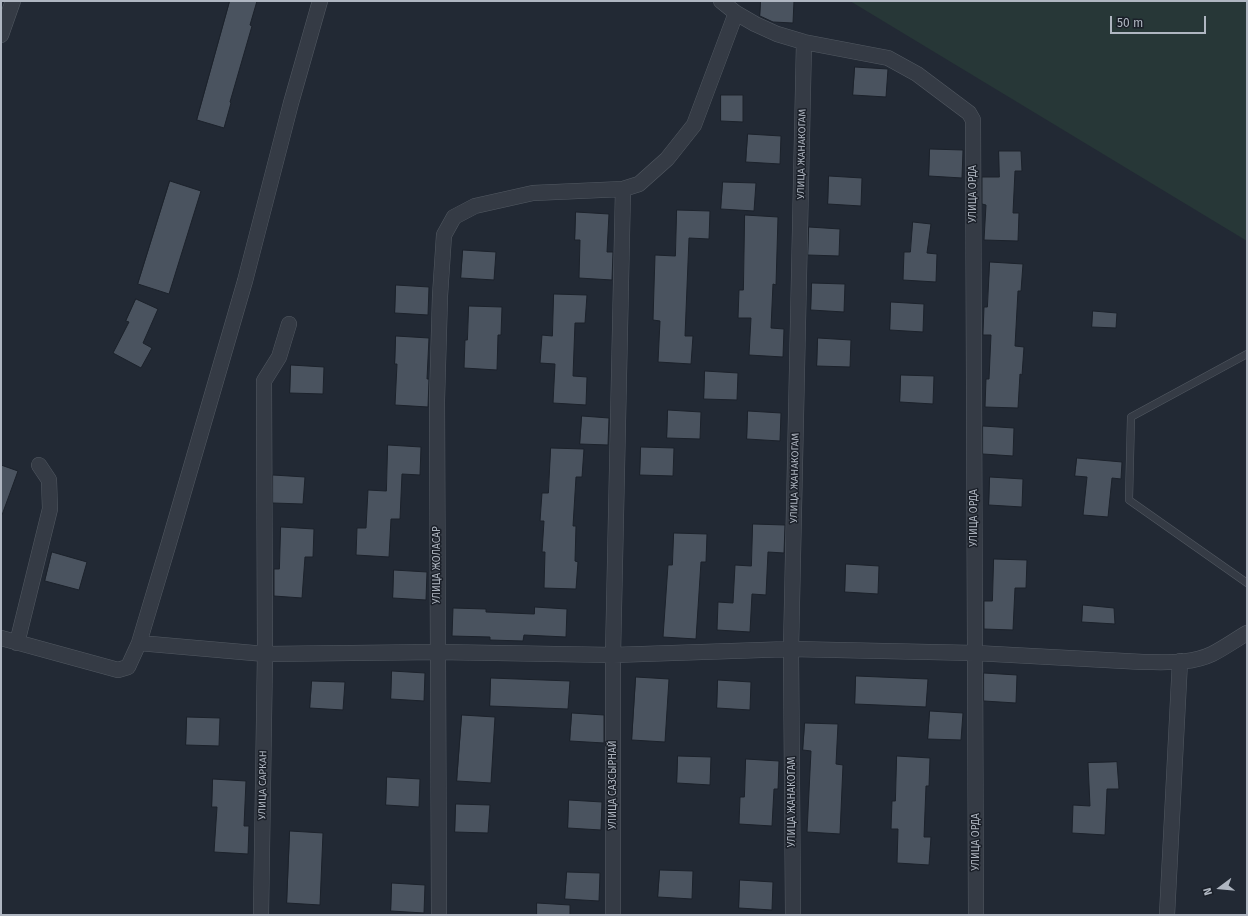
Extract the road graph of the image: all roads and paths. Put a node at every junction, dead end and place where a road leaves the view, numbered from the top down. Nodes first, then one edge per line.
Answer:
1 (13, 1) edge
2 (320, 1) edge
3 (721, 1) edge
4 (736, 13) junction
5 (1, 35) edge
6 (804, 42) junction
7 (623, 189) junction
8 (289, 324) dead end
9 (1247, 354) edge
10 (39, 466) dead end
11 (1247, 583) edge
12 (1247, 633) edge
13 (1, 638) edge
14 (17, 643) junction
15 (139, 643) junction
16 (791, 648) junction
17 (438, 652) junction
18 (974, 653) junction
19 (265, 654) junction
20 (613, 655) junction
21 (1180, 662) junction
22 (261, 915) edge
23 (439, 915) edge
24 (614, 915) edge
25 (793, 915) edge
26 (976, 915) edge
27 (1166, 915) edge

1 - 5 street
2 - 15 street
3 - 4 street
4 - 6 street
4 - 7 street
6 - 16 street, УЛИЦА ЖАНАКОГАМ
6 - 18 street, УЛИЦА ОРДА
7 - 17 street, УЛИЦА ЖОЛАСАР
7 - 20 street, УЛИЦА САЗСЫРНАЙ
8 - 19 street, УЛИЦА САРКАН
9 - 11 lane
10 - 14 street
12 - 21 street
13 - 14 street
14 - 15 street
15 - 19 street
16 - 18 street
16 - 20 street
16 - 25 street, УЛИЦА ЖАНАКОГАМ
17 - 19 street
17 - 20 street
17 - 23 street, УЛИЦА ЖОЛАСАР
18 - 21 street
18 - 26 street, УЛИЦА ОРДА
19 - 22 street, УЛИЦА САРКАН
20 - 24 street, УЛИЦА САЗСЫРНАЙ
21 - 27 street

